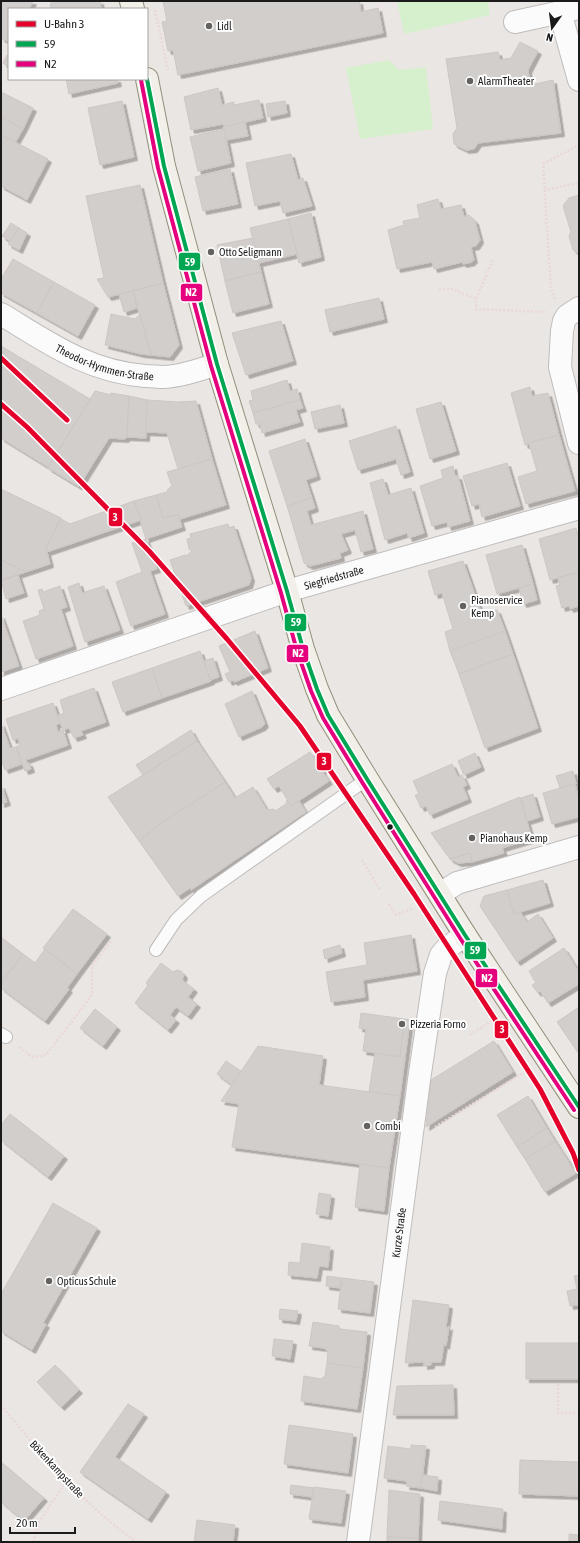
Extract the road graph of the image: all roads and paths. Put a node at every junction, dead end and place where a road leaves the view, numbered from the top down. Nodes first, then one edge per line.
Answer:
1 (155, 8) dead end
2 (570, 10) edge
3 (515, 22) dead end
4 (168, 70) dead end
5 (147, 80) edge
6 (579, 80) edge
7 (579, 145) edge
8 (579, 183) edge
9 (544, 190) junction
10 (493, 260) dead end
11 (439, 290) dead end
12 (476, 299) junction
13 (573, 312) edge
14 (1, 314) edge
15 (217, 364) junction
16 (579, 444) edge
17 (579, 508) edge
18 (287, 591) junction
19 (1, 690) edge
20 (367, 779) junction
21 (579, 847) edge
22 (362, 860) dead end
23 (380, 890) dead end
24 (440, 894) junction
25 (389, 904) dead end
26 (412, 909) dead end
27 (465, 935) junction
28 (111, 940) dead end
29 (156, 950) dead end
30 (513, 1007) junction
31 (4, 1035) edge
32 (470, 1035) dead end
33 (547, 1058) junction
34 (579, 1107) edge
35 (411, 1142) junction
36 (558, 1384) dead end
37 (1, 1405) edge
38 (579, 1413) edge
39 (66, 1482) junction
40 (33, 1542) edge
41 (137, 1542) edge
42 (358, 1542) edge

1 - 4 path
2 - 3 street
2 - 6 street
5 - 15 main road
7 - 9 path
8 - 9 path
9 - 13 path
10 - 12 path
11 - 12 path
12 - 13 path
13 - 16 street
14 - 15 street, Theodor-Hymmen-Straße
15 - 18 main road
17 - 18 street, Siegfriedstraße
18 - 19 street, Siegfriedstraße
18 - 20 main road
20 - 24 main road
20 - 29 lane
21 - 24 street
22 - 23 path
24 - 27 main road
25 - 26 path
27 - 30 main road
27 - 35 street, Kurze Straße
28 - 31 path
30 - 32 path
30 - 33 main road
33 - 34 main road
33 - 35 path
35 - 42 street, Kurze Straße
36 - 38 path
37 - 39 path, Bökenkampstraße
39 - 40 path
39 - 41 path, Bökenkampstraße

